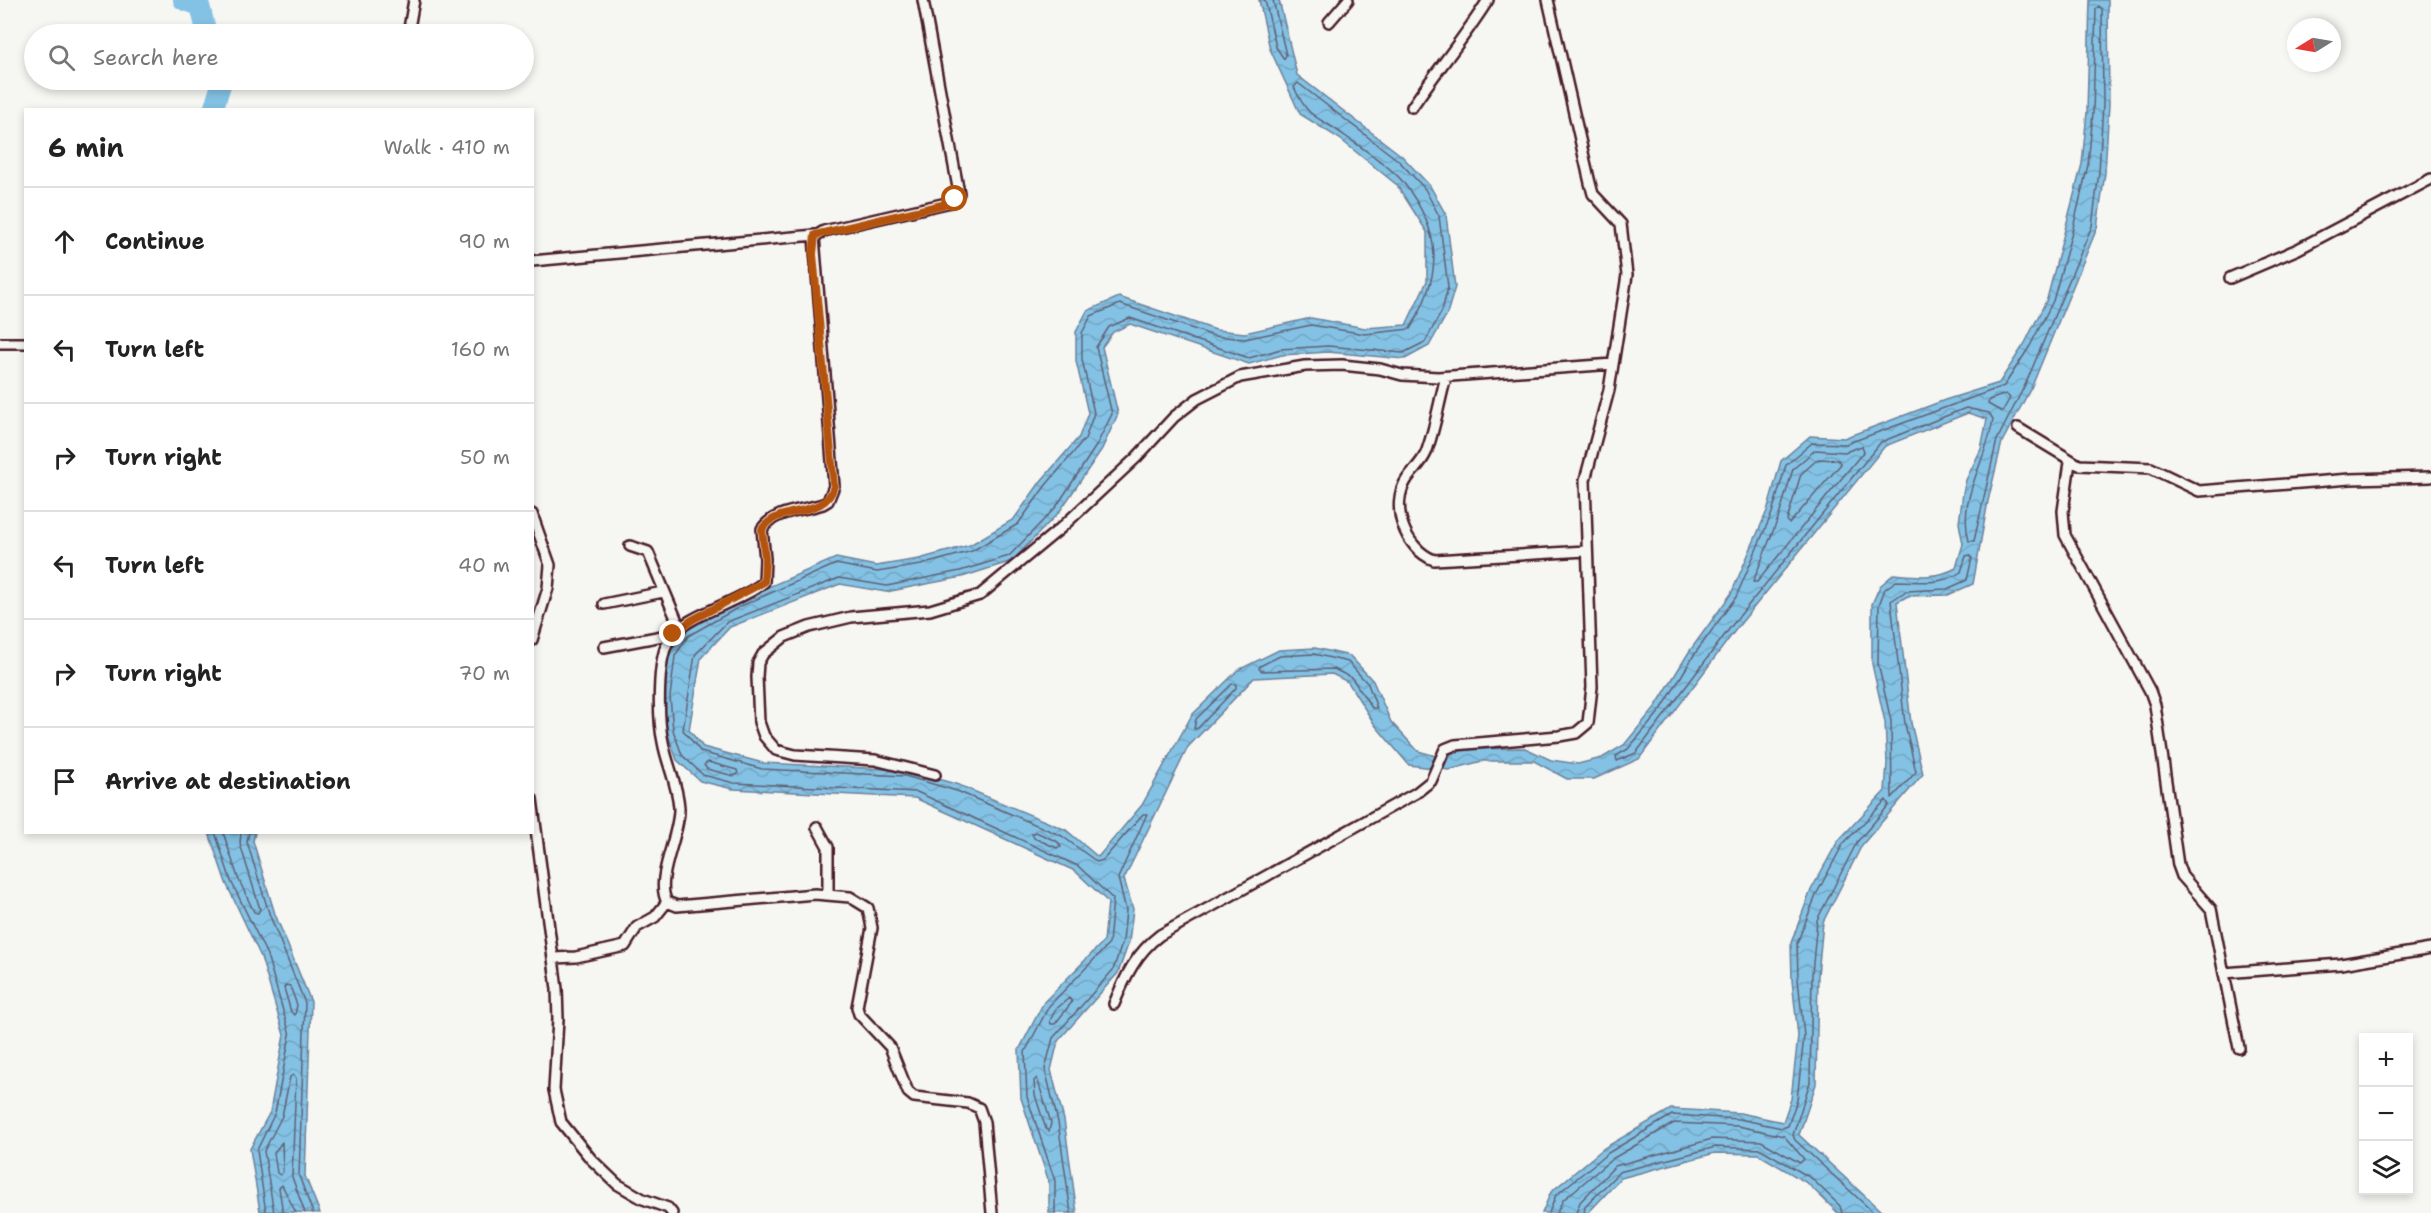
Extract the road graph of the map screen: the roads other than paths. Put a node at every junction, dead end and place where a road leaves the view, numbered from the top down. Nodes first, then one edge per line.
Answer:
1 (414, 0) edge
2 (923, 0) edge
3 (1348, 0) edge
4 (1488, 0) edge
5 (1548, 0) edge
6 (1329, 22) dead end
7 (412, 24) edge
8 (1412, 107) dead end
9 (2431, 179) edge
10 (815, 235) junction
11 (534, 261) edge
12 (2230, 278) dead end
13 (0, 343) edge
14 (24, 343) edge
15 (1614, 364) junction
16 (1446, 377) junction
17 (2018, 428) dead end
18 (2070, 462) junction
19 (2431, 477) edge
20 (534, 520) edge
21 (630, 546) dead end
22 (1586, 551) junction
23 (663, 592) junction
24 (604, 603) dead end
25 (677, 631) junction
26 (534, 634) edge
27 (604, 647) dead end
28 (935, 775) dead end
29 (534, 813) edge
30 (817, 827) dead end
31 (828, 894) junction
32 (667, 902) junction
33 (2431, 949) edge
34 (554, 958) junction
35 (2224, 973) junction
36 (1114, 1004) dead end
37 (2239, 1048) dead end
38 (672, 1213) edge
39 (992, 1213) edge

1 - 7 street
2 - 10 street
3 - 6 street
4 - 8 street
5 - 15 street
9 - 12 street
10 - 11 street
10 - 25 street
13 - 14 street
15 - 16 street
15 - 22 street
16 - 22 street
16 - 28 street
17 - 18 street
18 - 19 street
18 - 35 street
20 - 26 street
21 - 23 street
22 - 36 street
23 - 24 street
23 - 25 street
25 - 27 street
25 - 32 street
29 - 34 street
30 - 31 street
31 - 32 street
31 - 39 street
32 - 34 street
33 - 35 street
34 - 38 street
35 - 37 street

